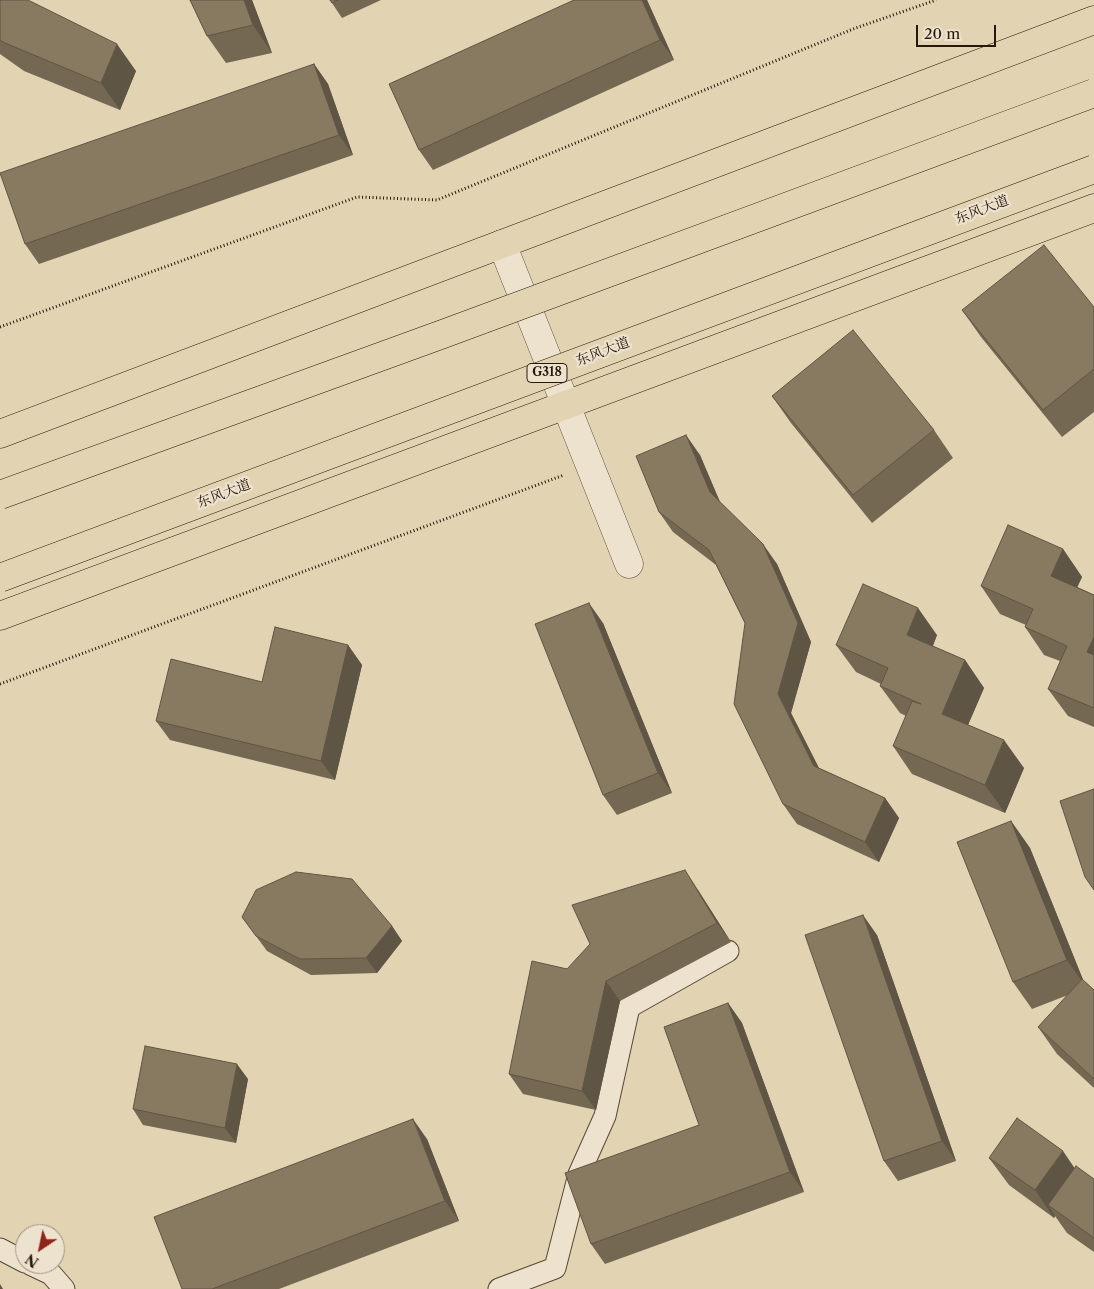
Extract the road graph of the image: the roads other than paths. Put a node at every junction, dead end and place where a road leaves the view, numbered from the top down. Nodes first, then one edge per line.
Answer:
1 (1094, 20) edge
2 (1094, 92) edge
3 (1094, 168) edge
4 (1094, 208) edge
5 (502, 244) junction
6 (566, 405) junction
7 (0, 434) edge
8 (0, 495) edge
9 (629, 564) dead end
10 (0, 578) edge
11 (0, 616) edge
12 (728, 951) dead end
13 (0, 1249) edge
14 (15, 1257) edge
15 (51, 1274) edge
16 (64, 1289) edge
17 (499, 1289) edge

1 - 5 main road
2 - 8 main road, bridge
3 - 10 main road, 东风大道 / G318, bridge
4 - 6 main road
5 - 6 street
5 - 7 main road
6 - 9 street
6 - 11 main road
12 - 17 street
13 - 14 street
15 - 16 street

